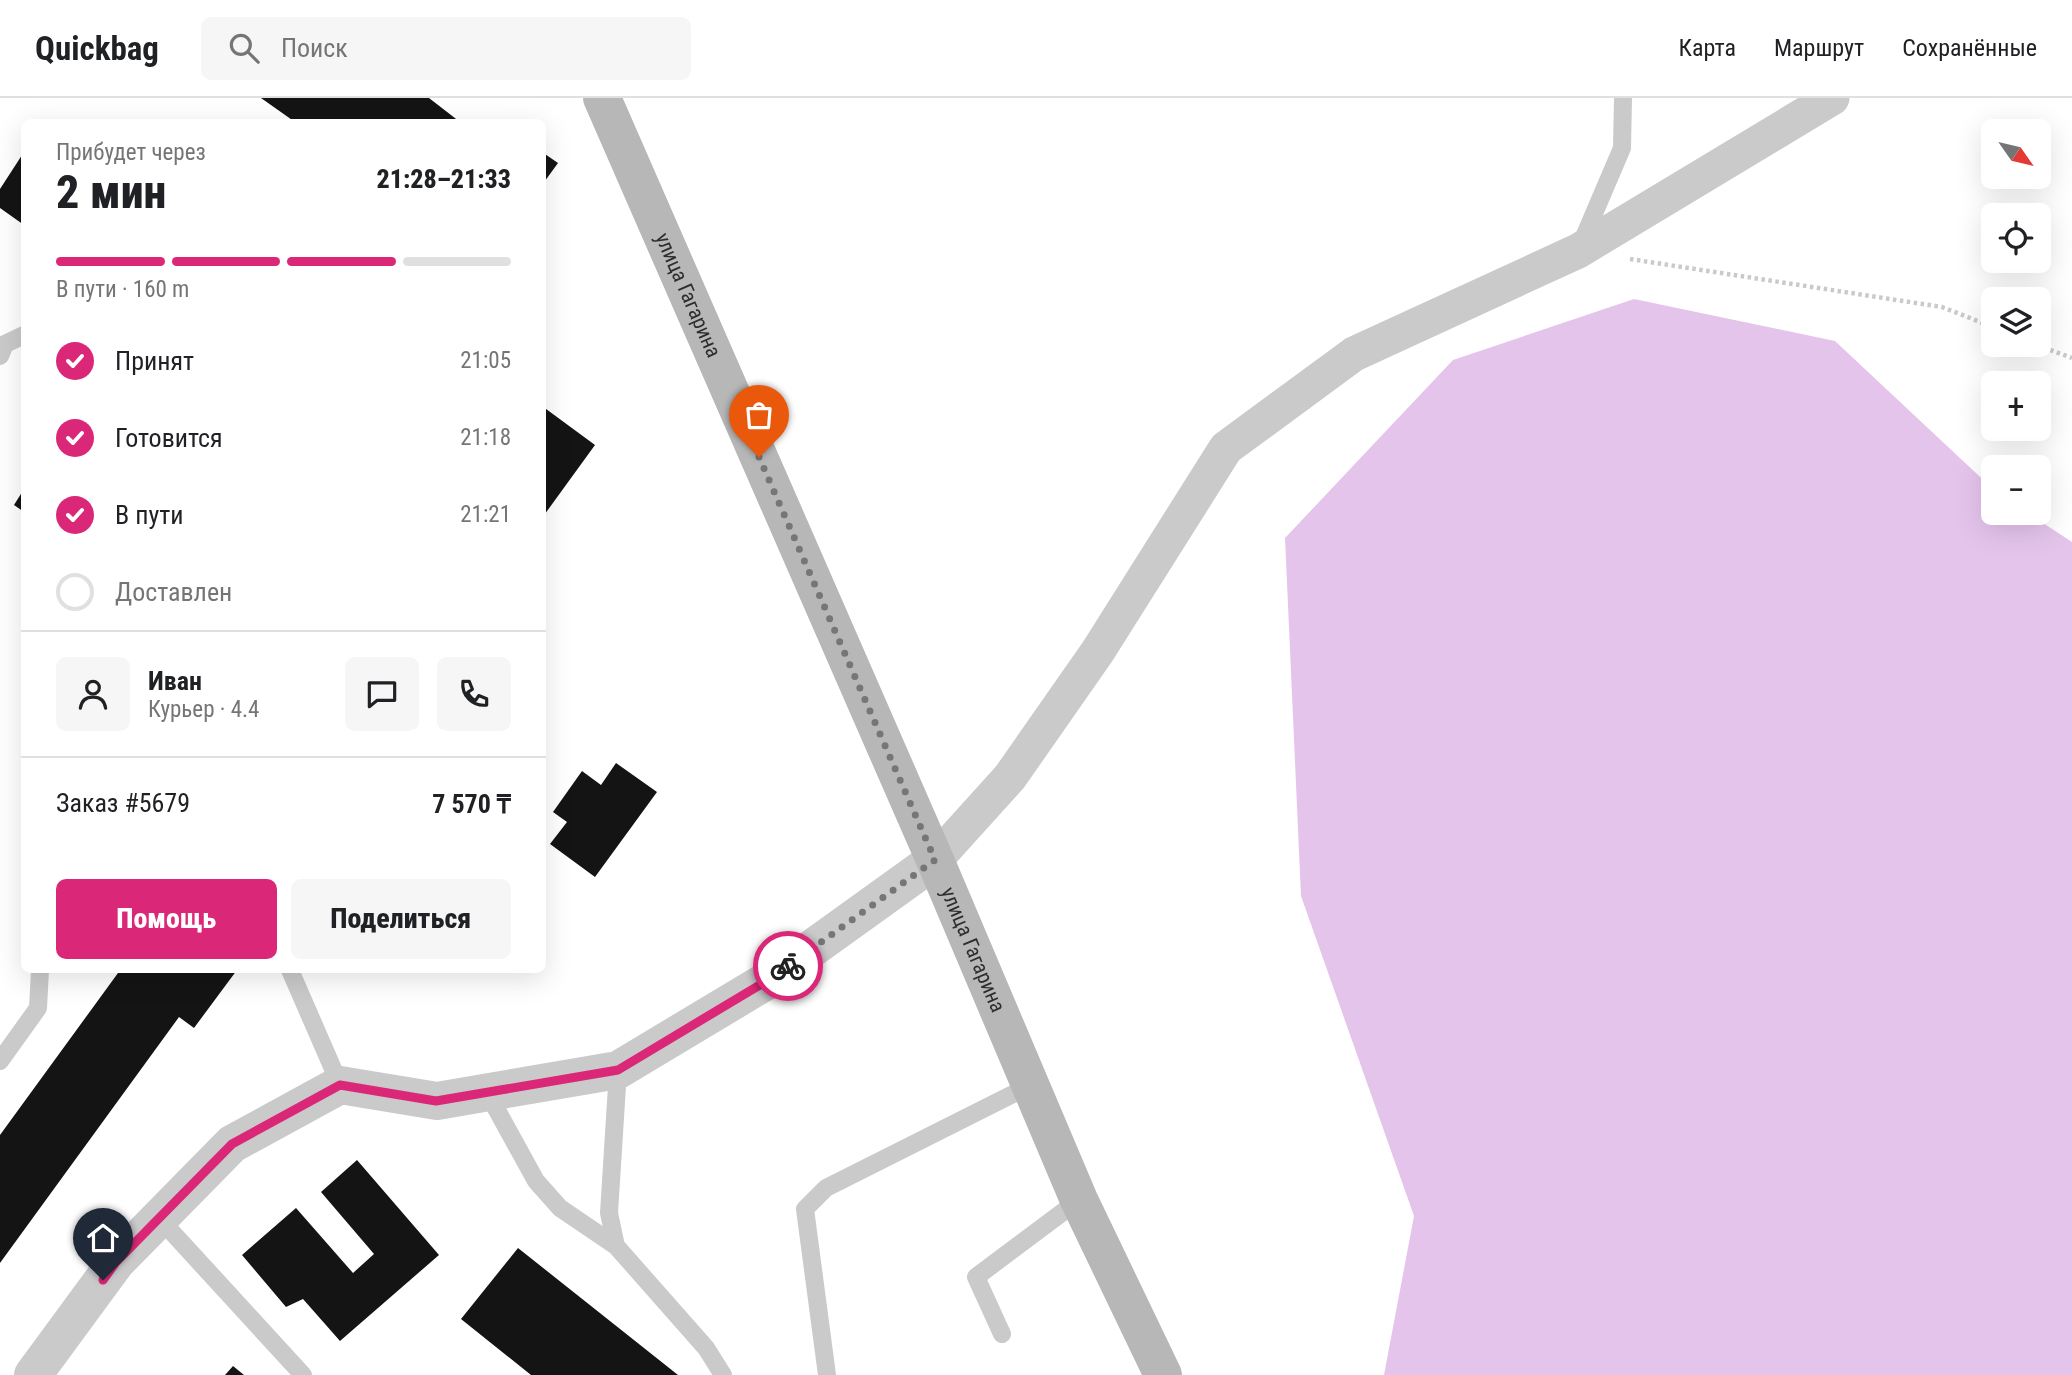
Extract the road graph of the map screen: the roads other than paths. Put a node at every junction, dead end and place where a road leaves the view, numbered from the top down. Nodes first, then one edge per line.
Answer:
1 (602, 98) edge
2 (1623, 98) edge
3 (1832, 98) edge
4 (1578, 251) junction
5 (21, 336) edge
6 (0, 356) edge
7 (935, 860) junction
8 (40, 973) edge
9 (291, 973) edge
10 (0, 1061) edge
11 (618, 1070) junction
12 (340, 1085) junction
13 (1031, 1085) junction
14 (487, 1092) junction
15 (1079, 1200) junction
16 (159, 1218) junction
17 (616, 1246) junction
18 (1002, 1334) dead end
19 (33, 1375) edge
20 (303, 1375) edge
21 (723, 1375) edge
22 (827, 1375) edge
23 (1163, 1375) edge

1 - 7 main road, улица Гагарина
2 - 4 lane
3 - 4 street
4 - 7 street
5 - 6 lane
7 - 11 street
7 - 13 main road, улица Гагарина
8 - 10 lane
9 - 12 lane
11 - 14 street
11 - 17 lane
12 - 14 street
12 - 16 street
13 - 15 main road, улица Гагарина
13 - 22 lane
14 - 17 lane
15 - 18 lane
15 - 23 main road, улица Гагарина
16 - 19 street
16 - 20 lane
17 - 21 lane

